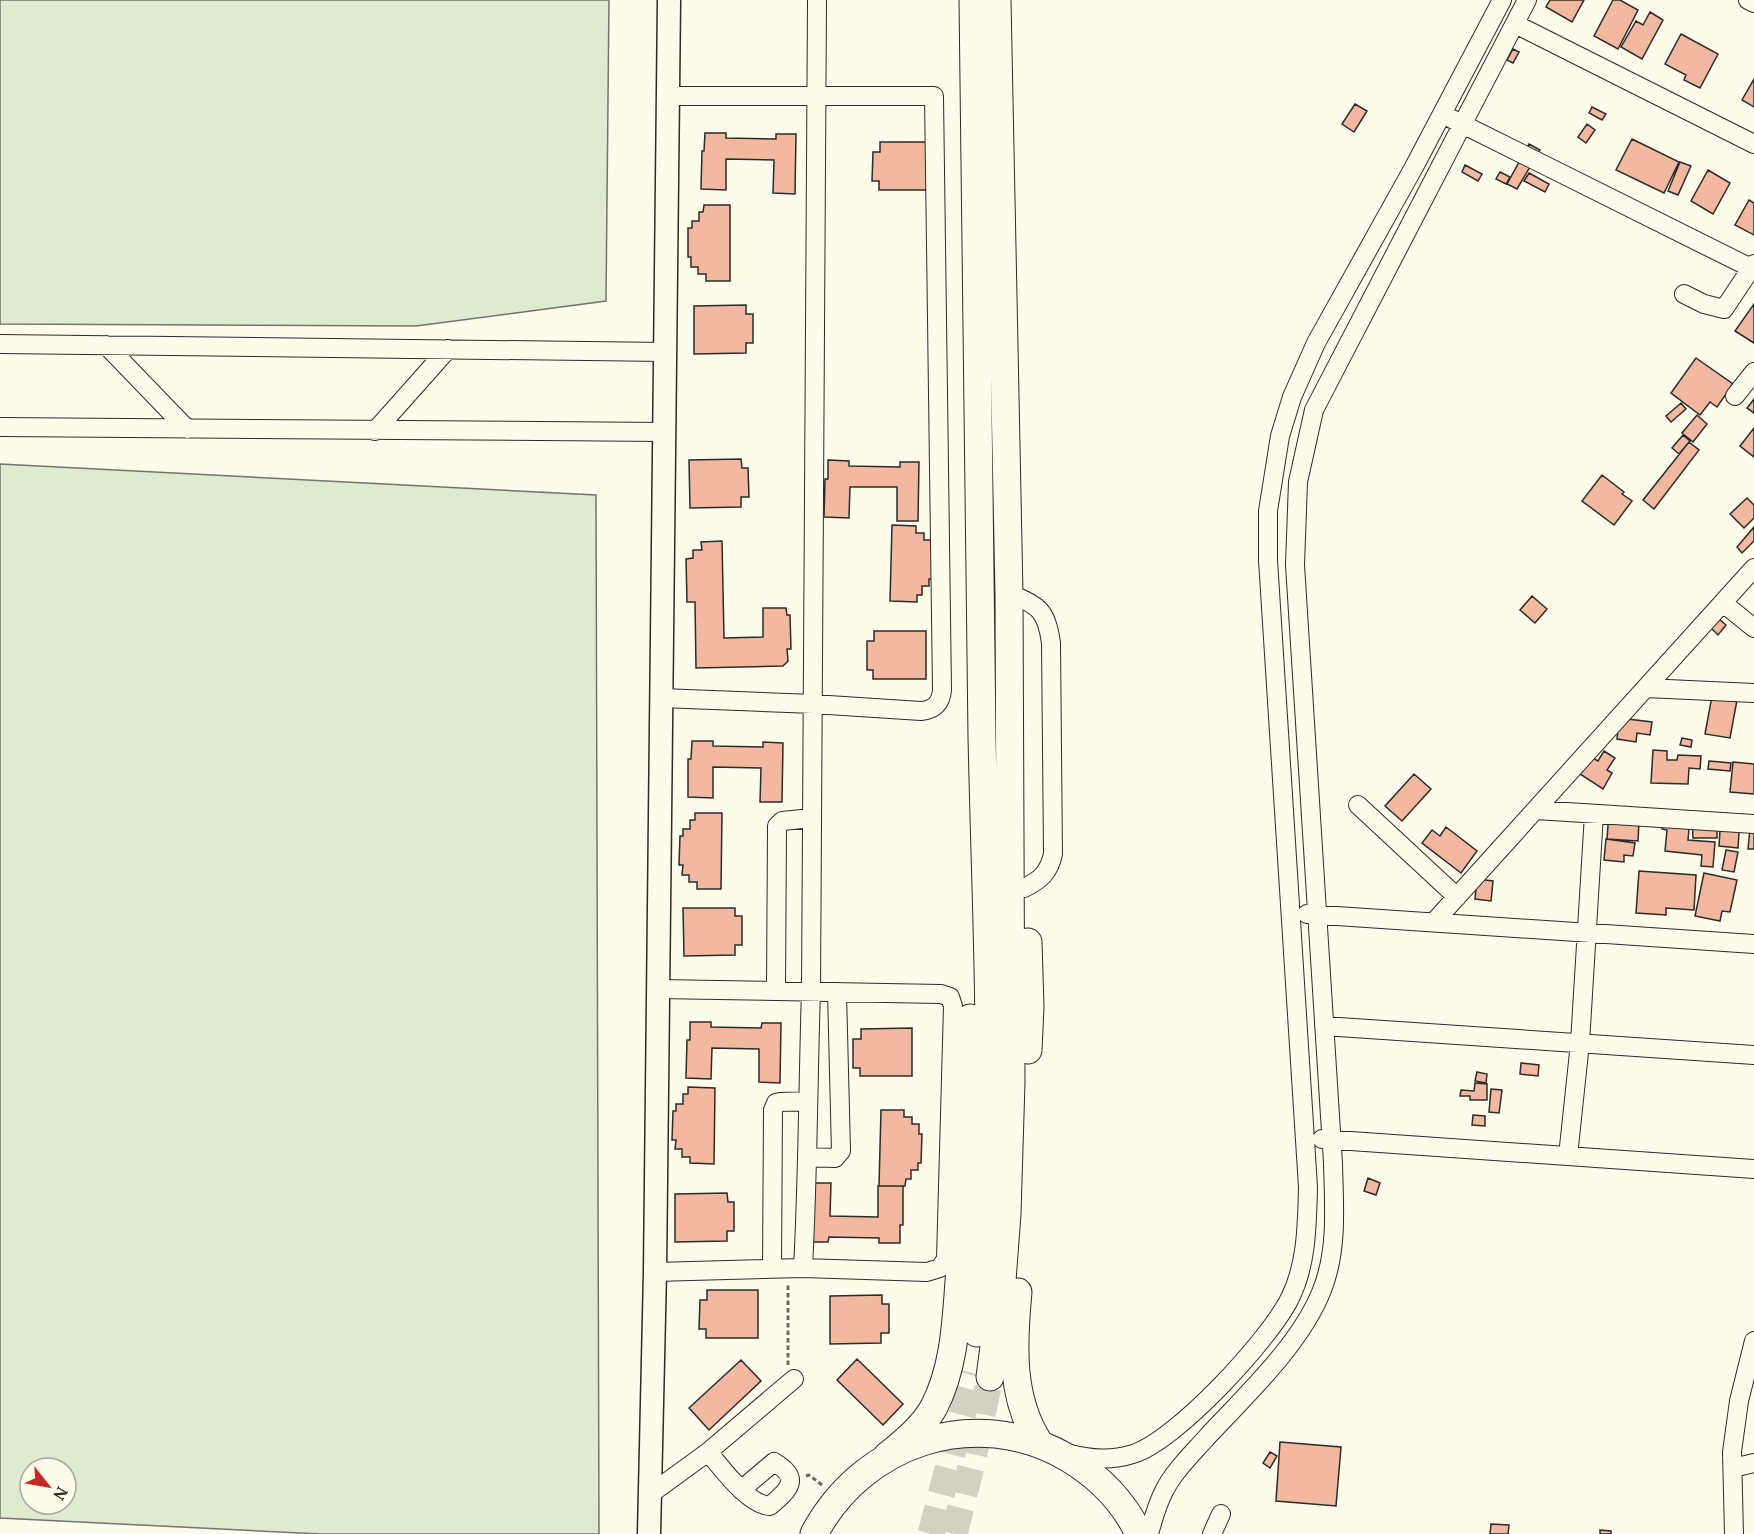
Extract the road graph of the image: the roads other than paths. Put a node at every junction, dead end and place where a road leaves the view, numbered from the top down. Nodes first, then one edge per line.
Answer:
1 (669, 0) edge
2 (817, 0) edge
3 (973, 0) edge
4 (997, 0) edge
5 (1502, 0) edge
6 (1527, 0) edge
7 (1748, 0) edge
8 (1754, 3) edge
9 (1515, 24) junction
10 (668, 96) junction
11 (817, 97) junction
12 (1442, 114) junction
13 (1462, 124) junction
14 (1754, 144) edge
15 (1753, 266) edge
16 (1684, 294) dead end
17 (0, 344) edge
18 (106, 345) junction
19 (448, 349) junction
20 (665, 352) junction
21 (1754, 372) edge
22 (1735, 396) dead end
23 (0, 427) edge
24 (187, 429) junction
25 (375, 430) junction
26 (664, 432) junction
27 (1754, 568) edge
28 (1009, 594) junction
29 (1723, 603) junction
30 (1754, 628) edge
31 (981, 673) junction
32 (1646, 688) junction
33 (1754, 693) edge
34 (661, 698) junction
35 (813, 704) junction
36 (1009, 774) junction
37 (1358, 805) dead end
38 (1536, 810) junction
39 (1594, 814) junction
40 (812, 818) junction
41 (1754, 824) edge
42 (1024, 888) junction
43 (1456, 897) junction
44 (1291, 914) junction
45 (1317, 914) junction
46 (1434, 922) junction
47 (1588, 932) junction
48 (1754, 944) edge
49 (658, 989) junction
50 (776, 990) junction
51 (811, 990) junction
52 (837, 992) junction
53 (1324, 1026) junction
54 (1580, 1043) junction
55 (1754, 1055) edge
56 (808, 1101) junction
57 (1305, 1138) junction
58 (1332, 1138) junction
59 (1568, 1156) junction
60 (808, 1157) junction
61 (1754, 1169) edge
62 (788, 1268) junction
63 (655, 1272) junction
64 (1754, 1341) edge
65 (794, 1379) road end
66 (1048, 1448) junction
67 (708, 1452) junction
68 (887, 1456) junction
69 (1754, 1463) edge
70 (1733, 1468) junction
71 (741, 1490) junction
72 (649, 1495) junction
73 (1221, 1514) dead end
74 (649, 1534) edge
75 (814, 1534) edge
76 (1139, 1534) edge
77 (1149, 1534) edge
78 (1212, 1534) edge
79 (1734, 1534) edge

1 - 10 main road
2 - 11 street
3 - 31 highway
4 - 28 highway
5 - 12 street
6 - 9 street
7 - 8 street
9 - 13 street
9 - 14 street
10 - 11 street
10 - 20 main road
11 - 35 street
11 - 35 street
12 - 13 street
12 - 44 street
13 - 15 street
13 - 45 street
15 - 16 street
17 - 18 street
18 - 19 street
18 - 24 street
19 - 20 street
19 - 25 street
20 - 26 main road
21 - 22 street
23 - 24 street
24 - 25 street
25 - 26 street
26 - 34 main road
27 - 29 street
28 - 36 highway
28 - 42 street
29 - 30 street
29 - 32 street
31 - 36 highway
31 - 68 highway
32 - 33 street
32 - 38 street
34 - 35 street
34 - 49 main road
35 - 40 street
36 - 42 highway
37 - 43 street
38 - 39 street
38 - 43 street
39 - 41 street
39 - 47 street
40 - 50 street
40 - 51 street
42 - 66 highway
43 - 46 street
44 - 45 street
44 - 57 street
45 - 46 street
45 - 53 street
46 - 47 street
47 - 48 street
47 - 54 street
49 - 50 street
49 - 63 main road
50 - 51 street
51 - 52 street
51 - 56 street
52 - 60 street
52 - 62 street
53 - 54 street
53 - 58 street
54 - 55 street
54 - 59 street
56 - 60 street
56 - 62 street
57 - 58 street
57 - 66 street
58 - 59 street
58 - 77 street
59 - 61 street
60 - 62 street
62 - 63 street
63 - 72 main road
64 - 70 street
65 - 67 street
66 - 68 highway
66 - 76 highway
67 - 71 street
67 - 72 street
68 - 75 highway
69 - 70 street
70 - 79 street
71 - 71 street
72 - 74 main road
73 - 78 street

